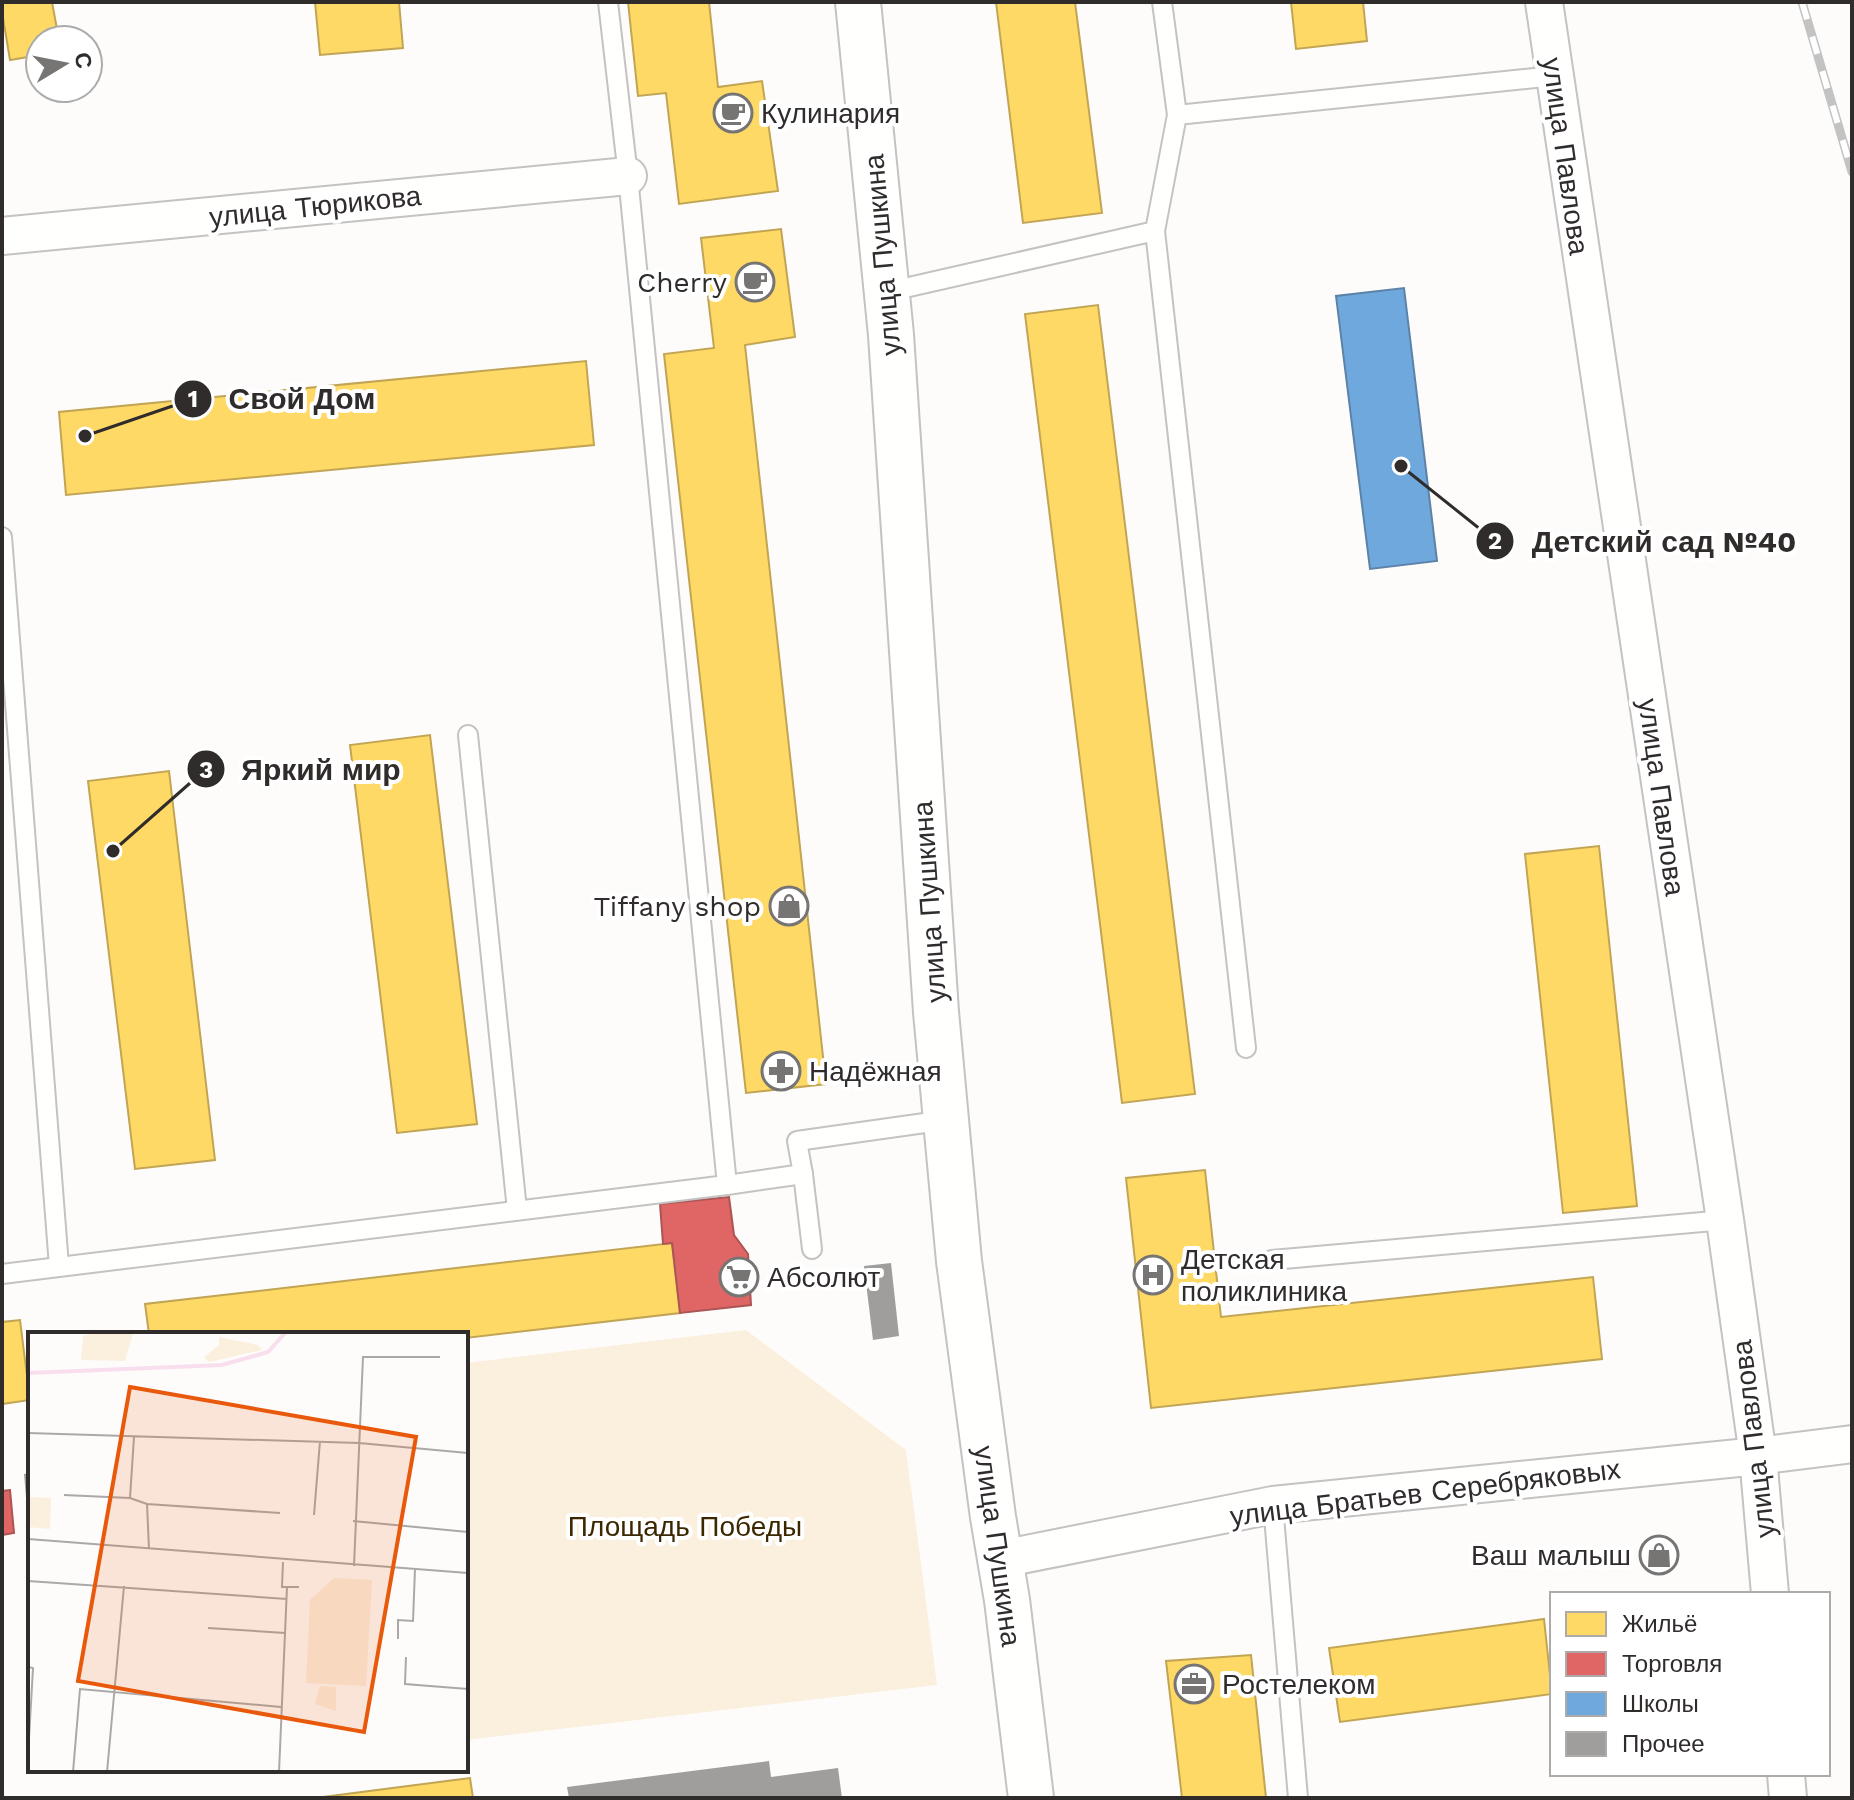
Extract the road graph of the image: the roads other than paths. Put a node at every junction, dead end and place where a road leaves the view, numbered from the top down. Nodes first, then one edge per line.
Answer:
1 (608, 2) edge
2 (858, 2) edge
3 (1162, 2) edge
4 (1544, 2) edge
5 (1554, 76) junction
6 (1177, 115) junction
7 (628, 176) junction
8 (1155, 231) junction
9 (2, 236) edge
10 (887, 292) junction
11 (2, 537) edge
12 (468, 735) dead end
13 (1246, 1048) dead end
14 (946, 1120) junction
15 (803, 1174) junction
16 (727, 1185) junction
17 (517, 1210) junction
18 (1725, 1220) junction
19 (812, 1249) dead end
20 (1272, 1260) dead end
21 (59, 1266) junction
22 (2, 1274) edge
23 (1852, 1444) edge
24 (1758, 1456) junction
25 (1273, 1505) junction
26 (1001, 1559) junction
27 (1770, 1592) edge
28 (1786, 1776) edge
29 (1031, 1798) edge
30 (1298, 1798) edge
31 (1788, 1798) edge

1 - 7 lane
2 - 10 street, улица Пушкина
3 - 6 lane
4 - 5 street, улица Павлова
5 - 6 lane
5 - 18 street, улица Павлова
6 - 8 lane
7 - 9 street, улица Тюрикова
7 - 16 lane
8 - 10 lane
8 - 13 lane
10 - 14 street, улица Пушкина
11 - 21 lane
12 - 17 lane
14 - 15 lane
14 - 26 street, улица Пушкина
15 - 16 lane
15 - 19 lane
16 - 17 lane
17 - 21 lane
18 - 20 lane
18 - 24 street, улица Павлова
21 - 22 lane
23 - 24 street, улица Братьев Серебряковых
24 - 25 street, улица Братьев Серебряковых
24 - 27 street, улица Павлова
25 - 26 street, улица Братьев Серебряковых
25 - 30 lane
26 - 29 street, улица Пушкина
28 - 31 street

